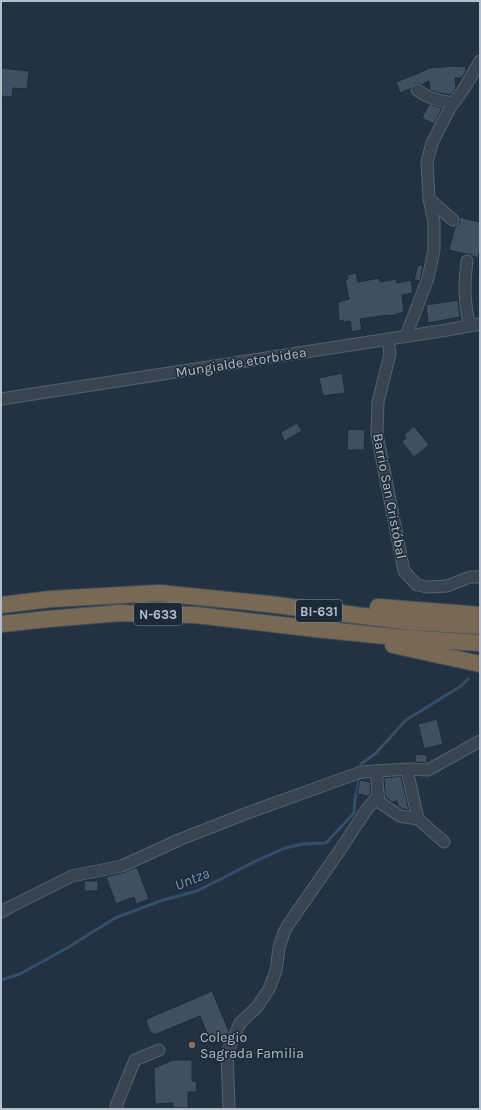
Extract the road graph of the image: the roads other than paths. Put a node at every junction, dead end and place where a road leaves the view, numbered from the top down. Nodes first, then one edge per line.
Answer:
1 (480, 61) edge
2 (417, 90) dead end
3 (453, 104) junction
4 (429, 199) junction
5 (453, 220) dead end
6 (467, 261) dead end
7 (475, 325) edge
8 (406, 336) junction
9 (388, 339) junction
10 (1, 399) edge
11 (480, 576) edge
12 (159, 593) junction
13 (1, 605) edge
14 (480, 615) edge
15 (1, 624) edge
16 (480, 626) edge
17 (316, 629) junction
18 (480, 643) edge
19 (480, 664) edge
20 (480, 741) edge
21 (407, 770) junction
22 (376, 771) junction
23 (378, 796) junction
24 (418, 819) junction
25 (444, 842) dead end
26 (1, 912) edge
27 (158, 1050) dead end
28 (118, 1109) edge
29 (229, 1109) edge

1 - 3 street
2 - 3 street
3 - 4 street
4 - 5 street
4 - 8 street
6 - 7 street
7 - 8 street, Mungialde etorbidea
8 - 9 street, Mungialde etorbidea
9 - 10 street, Mungialde etorbidea
9 - 11 street, Barrio San Cristóbal
12 - 13 highway, N-633
12 - 14 highway, N-633
12 - 16 highway, BI-631
15 - 17 highway, N-633
17 - 18 highway, BI-631
17 - 19 highway
20 - 21 street
21 - 22 street
21 - 24 street
22 - 23 street
22 - 26 street
23 - 24 street
23 - 29 street
24 - 25 street
27 - 28 street

